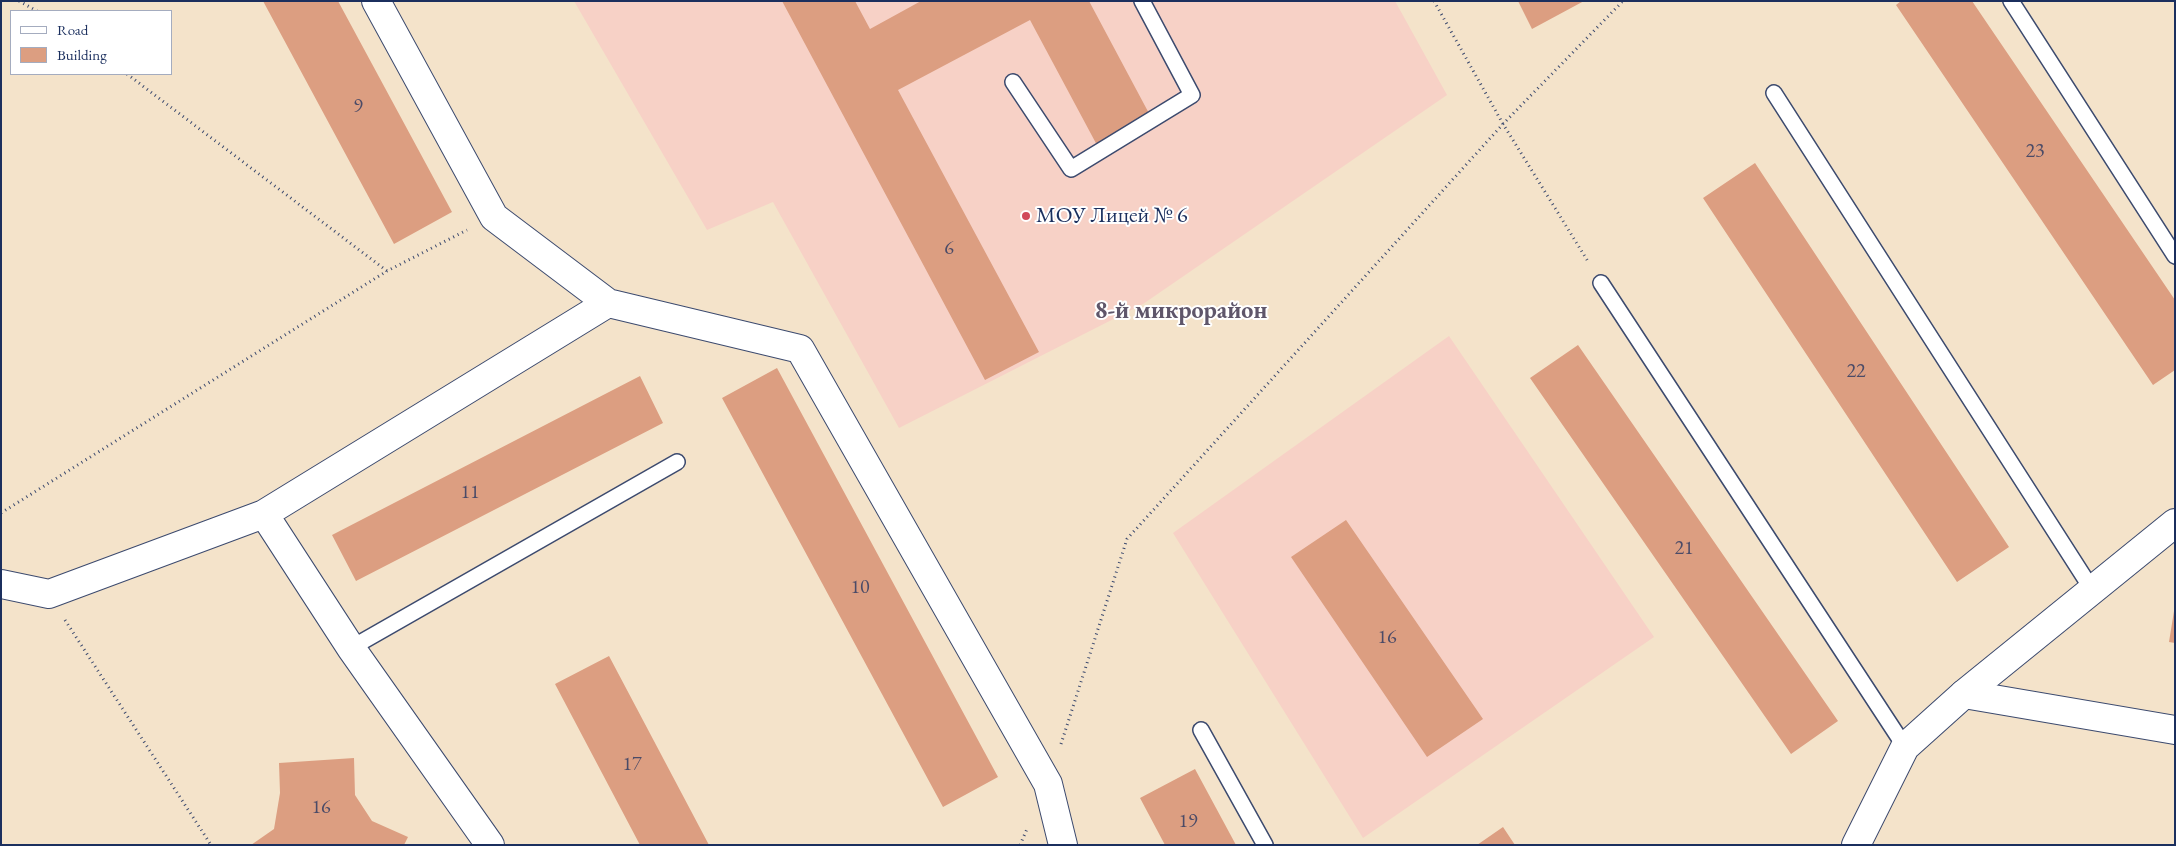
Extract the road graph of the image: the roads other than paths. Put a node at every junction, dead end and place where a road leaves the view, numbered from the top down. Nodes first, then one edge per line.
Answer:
1 (376, 1) edge
2 (1142, 1) edge
3 (2010, 1) edge
4 (1013, 82) dead end
5 (1774, 93) dead end
6 (2175, 256) edge
7 (1601, 283) road end
8 (608, 303) junction
9 (677, 462) dead end
10 (264, 514) junction
11 (2175, 523) edge
12 (1, 584) edge
13 (2093, 591) junction
14 (351, 648) junction
15 (1964, 694) junction
16 (1201, 730) dead end
17 (2175, 730) edge
18 (1905, 747) junction
19 (490, 845) edge
20 (1063, 845) edge
21 (1265, 845) edge
22 (1856, 845) edge

1 - 8 street
2 - 4 lane
3 - 6 lane
5 - 13 lane
7 - 18 lane
8 - 10 street
8 - 20 street
9 - 14 lane
10 - 12 street
10 - 14 street
11 - 13 street
13 - 15 street
14 - 19 street
15 - 17 street
15 - 18 street
16 - 21 lane
18 - 22 street

